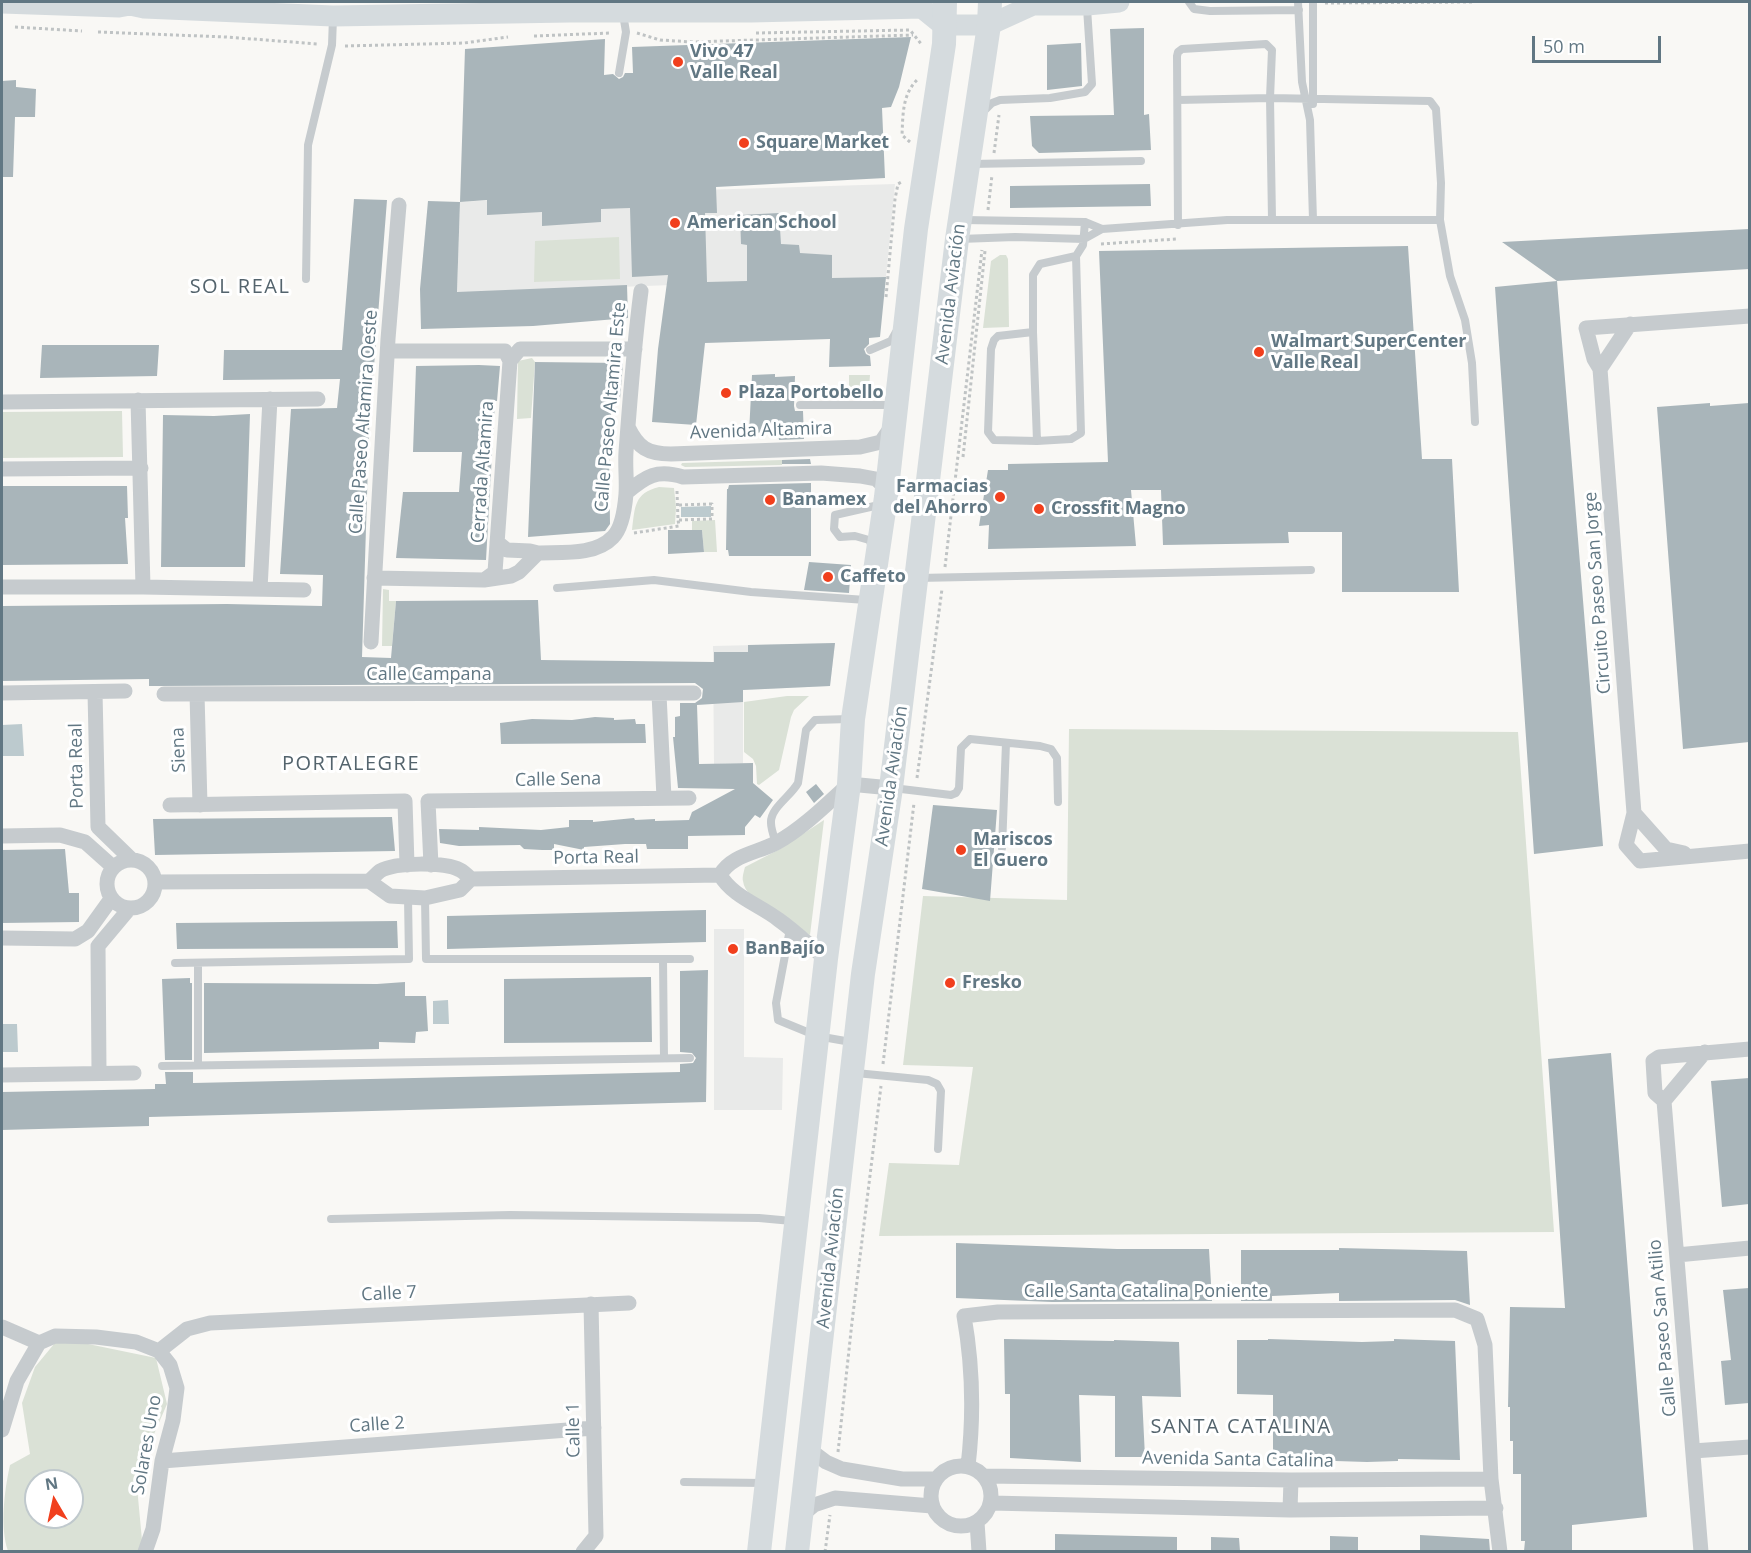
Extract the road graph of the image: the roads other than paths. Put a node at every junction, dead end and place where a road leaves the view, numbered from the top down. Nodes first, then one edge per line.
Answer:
1 (990, 2) edge
2 (1119, 2) edge
3 (1189, 2) edge
4 (1313, 2) edge
5 (2, 3) edge
6 (1087, 4) junction
7 (144, 5) edge
8 (1299, 6) edge
9 (623, 12) junction
10 (944, 13) edge
11 (333, 16) junction
12 (989, 25) junction
13 (619, 73) dead end
14 (1270, 98) junction
15 (1178, 100) junction
16 (1309, 100) junction
17 (973, 123) junction
18 (1141, 161) dead end
19 (969, 164) junction
20 (399, 205) dead end
21 (1272, 219) junction
22 (1313, 220) junction
23 (1440, 220) junction
24 (1084, 222) junction
25 (1178, 225) junction
26 (1102, 229) junction
27 (959, 230) junction
28 (1084, 239) junction
29 (1076, 256) junction
30 (306, 279) dead end
31 (641, 291) dead end
32 (906, 312) junction
33 (1749, 316) edge
34 (1629, 324) junction
35 (1033, 332) junction
36 (388, 345) junction
37 (634, 349) junction
38 (870, 350) dead end
39 (510, 361) junction
40 (1600, 369) junction
41 (898, 389) junction
42 (270, 399) junction
43 (318, 399) dead end
44 (138, 400) junction
45 (2, 402) edge
46 (800, 405) dead end
47 (896, 420) junction
48 (1475, 422) dead end
49 (628, 427) junction
50 (1037, 441) junction
51 (820, 450) junction
52 (141, 468) junction
53 (2, 469) edge
54 (821, 473) junction
55 (626, 493) junction
56 (887, 493) junction
57 (497, 542) junction
58 (538, 553) junction
59 (877, 556) junction
60 (1311, 570) dead end
61 (916, 578) junction
62 (484, 580) junction
63 (373, 583) junction
64 (2, 587) edge
65 (143, 587) junction
66 (557, 588) dead end
67 (260, 589) junction
68 (304, 590) dead end
69 (871, 600) junction
70 (371, 642) dead end
71 (125, 691) dead end
72 (95, 692) junction
73 (2, 693) edge
74 (694, 693) dead end
75 (164, 694) dead end
76 (196, 694) junction
77 (659, 694) junction
78 (854, 719) junction
79 (1006, 743) junction
80 (849, 784) junction
81 (891, 788) junction
82 (664, 798) junction
83 (689, 798) dead end
84 (1058, 801) dead end
85 (170, 805) dead end
86 (200, 805) junction
87 (1634, 813) junction
88 (2, 836) edge
89 (776, 843) junction
90 (1002, 848) dead end
91 (1749, 851) edge
92 (1695, 856) junction
93 (132, 860) junction
94 (407, 865) junction
95 (431, 865) junction
96 (113, 867) junction
97 (720, 875) junction
98 (471, 879) junction
99 (369, 881) junction
100 (155, 882) junction
101 (408, 898) junction
102 (425, 898) junction
103 (111, 899) junction
104 (129, 909) junction
105 (790, 929) junction
106 (2, 938) edge
107 (663, 959) junction
108 (690, 959) dead end
109 (826, 959) junction
110 (175, 963) dead end
111 (198, 963) junction
112 (817, 1036) junction
113 (855, 1042) junction
114 (1749, 1049) edge
115 (1705, 1052) junction
116 (664, 1058) junction
117 (690, 1058) dead end
118 (198, 1065) junction
119 (162, 1066) dead end
120 (99, 1072) junction
121 (852, 1072) junction
122 (134, 1073) dead end
123 (2, 1075) edge
124 (1664, 1101) junction
125 (938, 1149) dead end
126 (331, 1219) dead end
127 (797, 1221) junction
128 (1749, 1248) edge
129 (1677, 1255) junction
130 (629, 1303) dead end
131 (591, 1304) junction
132 (787, 1310) junction
133 (825, 1316) junction
134 (2, 1327) edge
135 (39, 1343) junction
136 (159, 1351) junction
137 (594, 1428) junction
138 (2, 1430) edge
139 (1749, 1447) edge
140 (810, 1450) junction
141 (1693, 1451) junction
142 (162, 1461) junction
143 (968, 1466) junction
144 (984, 1476) junction
145 (935, 1479) junction
146 (1491, 1479) junction
147 (1291, 1480) junction
148 (684, 1482) dead end
149 (767, 1483) junction
150 (991, 1503) junction
151 (932, 1506) junction
152 (1496, 1508) junction
153 (1290, 1510) junction
154 (802, 1515) junction
155 (977, 1522) junction
156 (758, 1550) edge
157 (145, 1551) edge
158 (583, 1551) edge
159 (797, 1551) edge
160 (979, 1551) edge
161 (1500, 1551) edge
162 (1701, 1551) edge

1 - 12 main road, Avenida Aviación
2 - 6 main road
3 - 8 lane
4 - 16 lane
5 - 7 main road
6 - 12 main road
6 - 17 lane
7 - 11 main road
8 - 16 lane
9 - 10 main road
9 - 11 main road
9 - 13 lane
10 - 12 main road
10 - 32 main road, Avenida Aviación
11 - 30 lane
12 - 17 main road, Avenida Aviación
14 - 15 lane
14 - 15 lane
14 - 16 lane
14 - 21 lane
15 - 25 lane
16 - 22 lane
16 - 23 lane
17 - 19 main road, Avenida Aviación
18 - 19 lane
19 - 27 main road, Avenida Aviación
20 - 36 street, Calle Paseo Altamira Oeste
21 - 22 lane
21 - 25 lane
22 - 23 lane
23 - 48 lane
24 - 26 lane
24 - 27 lane
24 - 28 lane
25 - 26 lane
26 - 28 lane
27 - 28 lane
27 - 61 main road, Avenida Aviación
28 - 29 lane
29 - 35 lane
29 - 50 lane
31 - 37 street, Calle Paseo Altamira Este
32 - 38 lane
32 - 41 main road, Avenida Aviación
33 - 34 street, Circuito Paseo San Jorge
34 - 40 street
34 - 40 street, Circuito Paseo San Jorge
35 - 50 lane
35 - 50 lane
36 - 39 street
36 - 63 street, Calle Paseo Altamira Oeste
37 - 39 street
37 - 49 street, Calle Paseo Altamira Este
39 - 57 street, Cerrada Altamira
40 - 87 street, Circuito Paseo San Jorge
41 - 46 lane
41 - 47 main road, Avenida Aviación
42 - 43 street
42 - 44 street
42 - 67 street
44 - 45 street
44 - 52 street
47 - 51 street, Avenida Altamira
47 - 56 main road, Avenida Aviación
49 - 51 street, Avenida Altamira
49 - 55 street, Calle Paseo Altamira Este
51 - 54 street
52 - 53 street
52 - 65 street
54 - 55 street
54 - 56 street
55 - 58 street, Calle Paseo Altamira Este
56 - 59 main road, Avenida Aviación
56 - 59 lane
57 - 58 street
57 - 62 street, Cerrada Altamira
58 - 62 street
59 - 69 main road, Avenida Aviación
60 - 61 lane
61 - 81 main road, Avenida Aviación
62 - 63 street
63 - 70 street, Calle Paseo Altamira Oeste
64 - 65 street
65 - 67 street
66 - 69 lane
67 - 68 street
69 - 78 main road, Avenida Aviación
71 - 72 street
72 - 73 street
72 - 93 street, Porta Real
74 - 77 street, Calle Campana
75 - 76 street, Calle Campana
76 - 77 street, Calle Campana
76 - 86 street, Siena
77 - 82 street
78 - 80 main road, Avenida Aviación
78 - 89 lane
79 - 81 lane
79 - 84 lane
79 - 90 lane
80 - 81 street
80 - 89 street
80 - 109 main road, Avenida Aviación
81 - 113 main road, Avenida Aviación
82 - 83 street, Calle Sena
82 - 95 street, Calle Sena
85 - 86 street
86 - 94 street
87 - 92 street, Circuito Paseo San Jorge
87 - 92 street, Circuito Paseo San Jorge
88 - 96 street
89 - 97 street
91 - 92 street, Circuito Paseo San Jorge
93 - 96 street
93 - 100 street
94 - 95 street, Porta Real
94 - 99 street, Porta Real
95 - 98 street, Porta Real
96 - 103 street
97 - 98 street, Porta Real
97 - 105 street
98 - 102 street, Porta Real
99 - 100 street, Porta Real
99 - 101 street, Porta Real
100 - 104 street
101 - 102 street, Porta Real
101 - 111 lane
102 - 107 lane
103 - 104 street
103 - 106 street
104 - 120 street
105 - 109 street
105 - 112 lane
107 - 108 lane
107 - 116 lane
109 - 112 main road, Avenida Aviación
110 - 111 lane
111 - 118 lane
112 - 113 lane
112 - 127 main road, Avenida Aviación
113 - 121 main road, Avenida Aviación
114 - 115 street, Calle Paseo San Atilio
115 - 124 street
115 - 124 street, Calle Paseo San Atilio
116 - 117 lane
116 - 118 lane
118 - 119 lane
120 - 122 street
120 - 123 street
121 - 125 lane
121 - 133 main road, Avenida Aviación
124 - 129 street, Calle Paseo San Atilio
126 - 127 lane
127 - 132 main road, Avenida Aviación
128 - 129 street
129 - 141 street, Calle Paseo San Atilio
130 - 131 street, Calle 7
131 - 136 street, Calle 7
131 - 137 street, Calle 1
132 - 133 main road
132 - 149 main road, Avenida Aviación
133 - 140 main road, Avenida Aviación
134 - 135 street
135 - 136 street
135 - 138 street
136 - 142 street, Solares Uno
137 - 142 street, Calle 2
137 - 158 street, Calle 1
139 - 141 street
140 - 145 street
140 - 154 main road, Avenida Aviación
141 - 162 street, Calle Paseo San Atilio
142 - 157 street, Solares Uno
143 - 144 street
143 - 145 street
143 - 146 street, Calle Santa Catalina Poniente
144 - 147 street, Avenida Santa Catalina
144 - 150 street
145 - 151 street
146 - 147 street, Avenida Santa Catalina
146 - 152 street
147 - 153 street
148 - 149 lane
149 - 156 main road, Avenida Aviación
150 - 153 street
150 - 155 street
151 - 154 street
151 - 155 street
152 - 153 street
152 - 161 street
154 - 159 main road, Avenida Aviación
155 - 160 street

